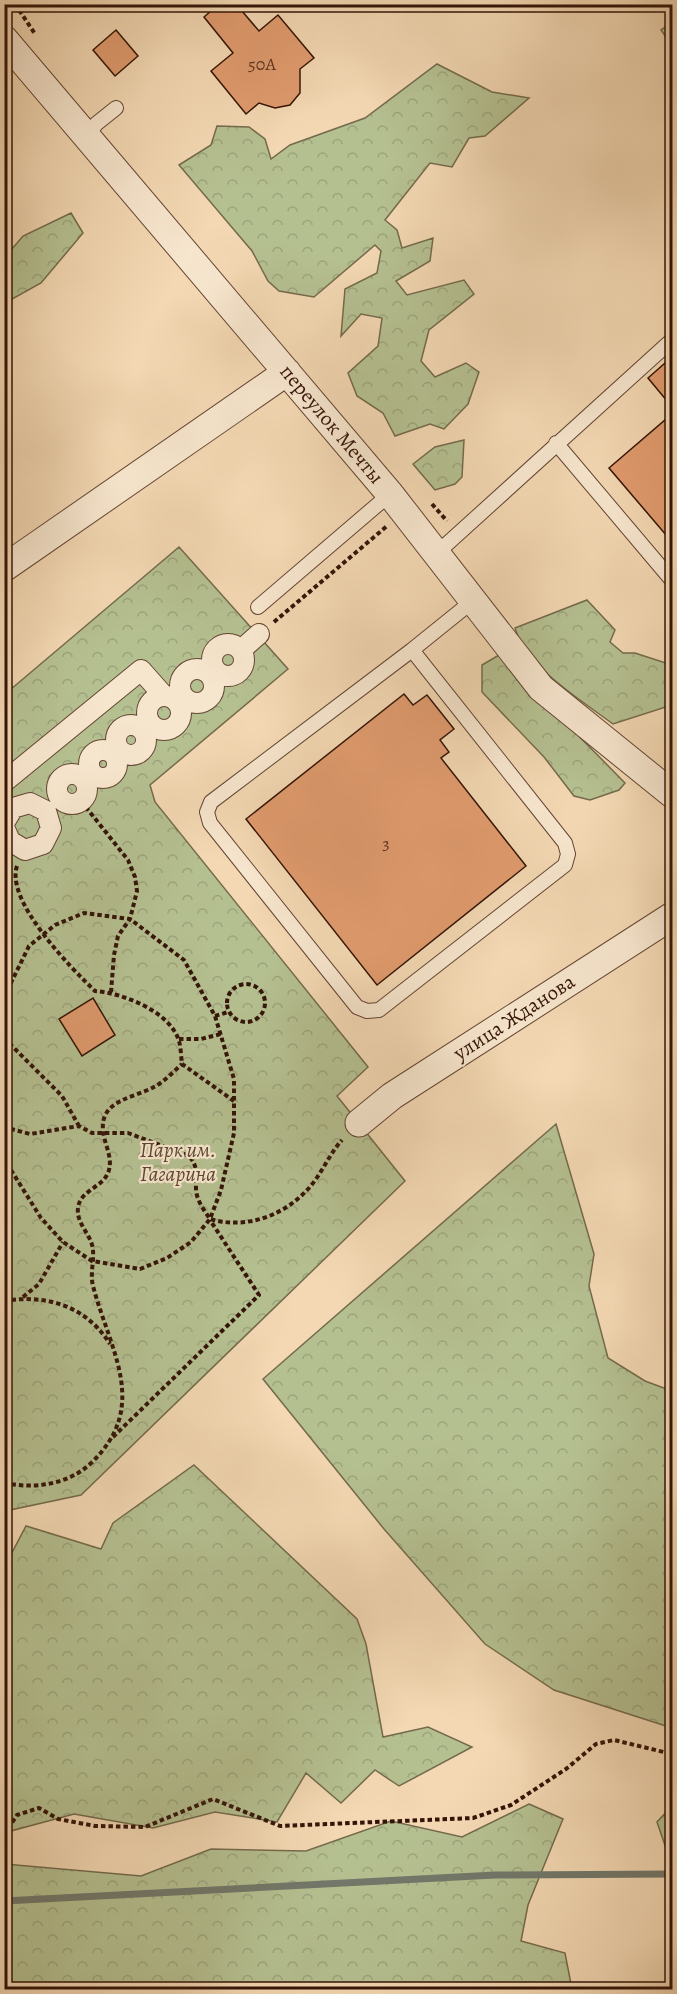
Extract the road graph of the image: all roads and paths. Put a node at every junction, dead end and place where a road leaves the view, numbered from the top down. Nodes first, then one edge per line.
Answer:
1 (182, 4) edge
2 (187, 10) dead end
3 (4, 39) edge
4 (116, 108) dead end
5 (87, 138) junction
6 (672, 340) edge
7 (287, 372) junction
8 (556, 443) junction
9 (397, 502) junction
10 (437, 553) junction
11 (4, 568) edge
12 (672, 576) edge
13 (474, 600) junction
14 (258, 607) dead end
15 (259, 634) joint
16 (412, 650) junction
17 (175, 698) junction
18 (147, 728) junction
19 (88, 777) junction
20 (4, 782) edge
21 (672, 794) edge
22 (81, 801) junction
23 (53, 805) junction
24 (4, 825) edge
25 (25, 850) junction
26 (672, 916) edge
27 (130, 919) junction
28 (44, 934) junction
29 (111, 992) junction
30 (4, 997) edge
31 (228, 1012) junction
32 (215, 1016) junction
33 (221, 1034) junction
34 (4, 1038) edge
35 (179, 1039) junction
36 (182, 1064) junction
37 (234, 1101) junction
38 (359, 1123) joint
39 (4, 1125) edge
40 (79, 1126) junction
41 (104, 1135) junction
42 (4, 1150) edge
43 (210, 1219) junction
44 (63, 1242) junction
45 (92, 1261) junction
46 (22, 1298) junction
47 (4, 1301) edge
48 (114, 1350) junction
49 (111, 1439) junction
50 (4, 1483) edge
51 (672, 1754) edge
52 (4, 1835) edge

1 - 2 path
3 - 5 street, переулок Мечты
4 - 5 lane
5 - 7 street, переулок Мечты
6 - 8 lane
7 - 9 street, переулок Мечты
7 - 11 street
8 - 10 lane
8 - 12 lane
9 - 10 street, переулок Мечты
9 - 14 lane
9 - 15 path
10 - 13 street, переулок Мечты
13 - 16 lane
13 - 21 street, переулок Мечты
15 - 17 street
16 - 16 lane
17 - 18 street
17 - 18 street
17 - 20 street
18 - 19 street
19 - 22 street
19 - 23 street
22 - 23 street
22 - 27 path
23 - 24 street
23 - 25 street
24 - 25 street
25 - 28 path
26 - 38 street, улица Жданова
27 - 28 path
27 - 29 path
27 - 32 path
28 - 29 path
28 - 30 path
29 - 35 path
31 - 31 path
31 - 32 path
32 - 33 path
33 - 35 path
33 - 37 path
34 - 40 path
35 - 36 path
36 - 37 path
36 - 41 path
37 - 43 path
38 - 43 path
39 - 40 path
40 - 41 path
41 - 43 path
41 - 45 path
42 - 44 path
43 - 45 path
43 - 49 path
44 - 45 path
44 - 46 path
45 - 48 path
46 - 47 path
46 - 48 path
48 - 49 path
49 - 50 path
51 - 52 path

